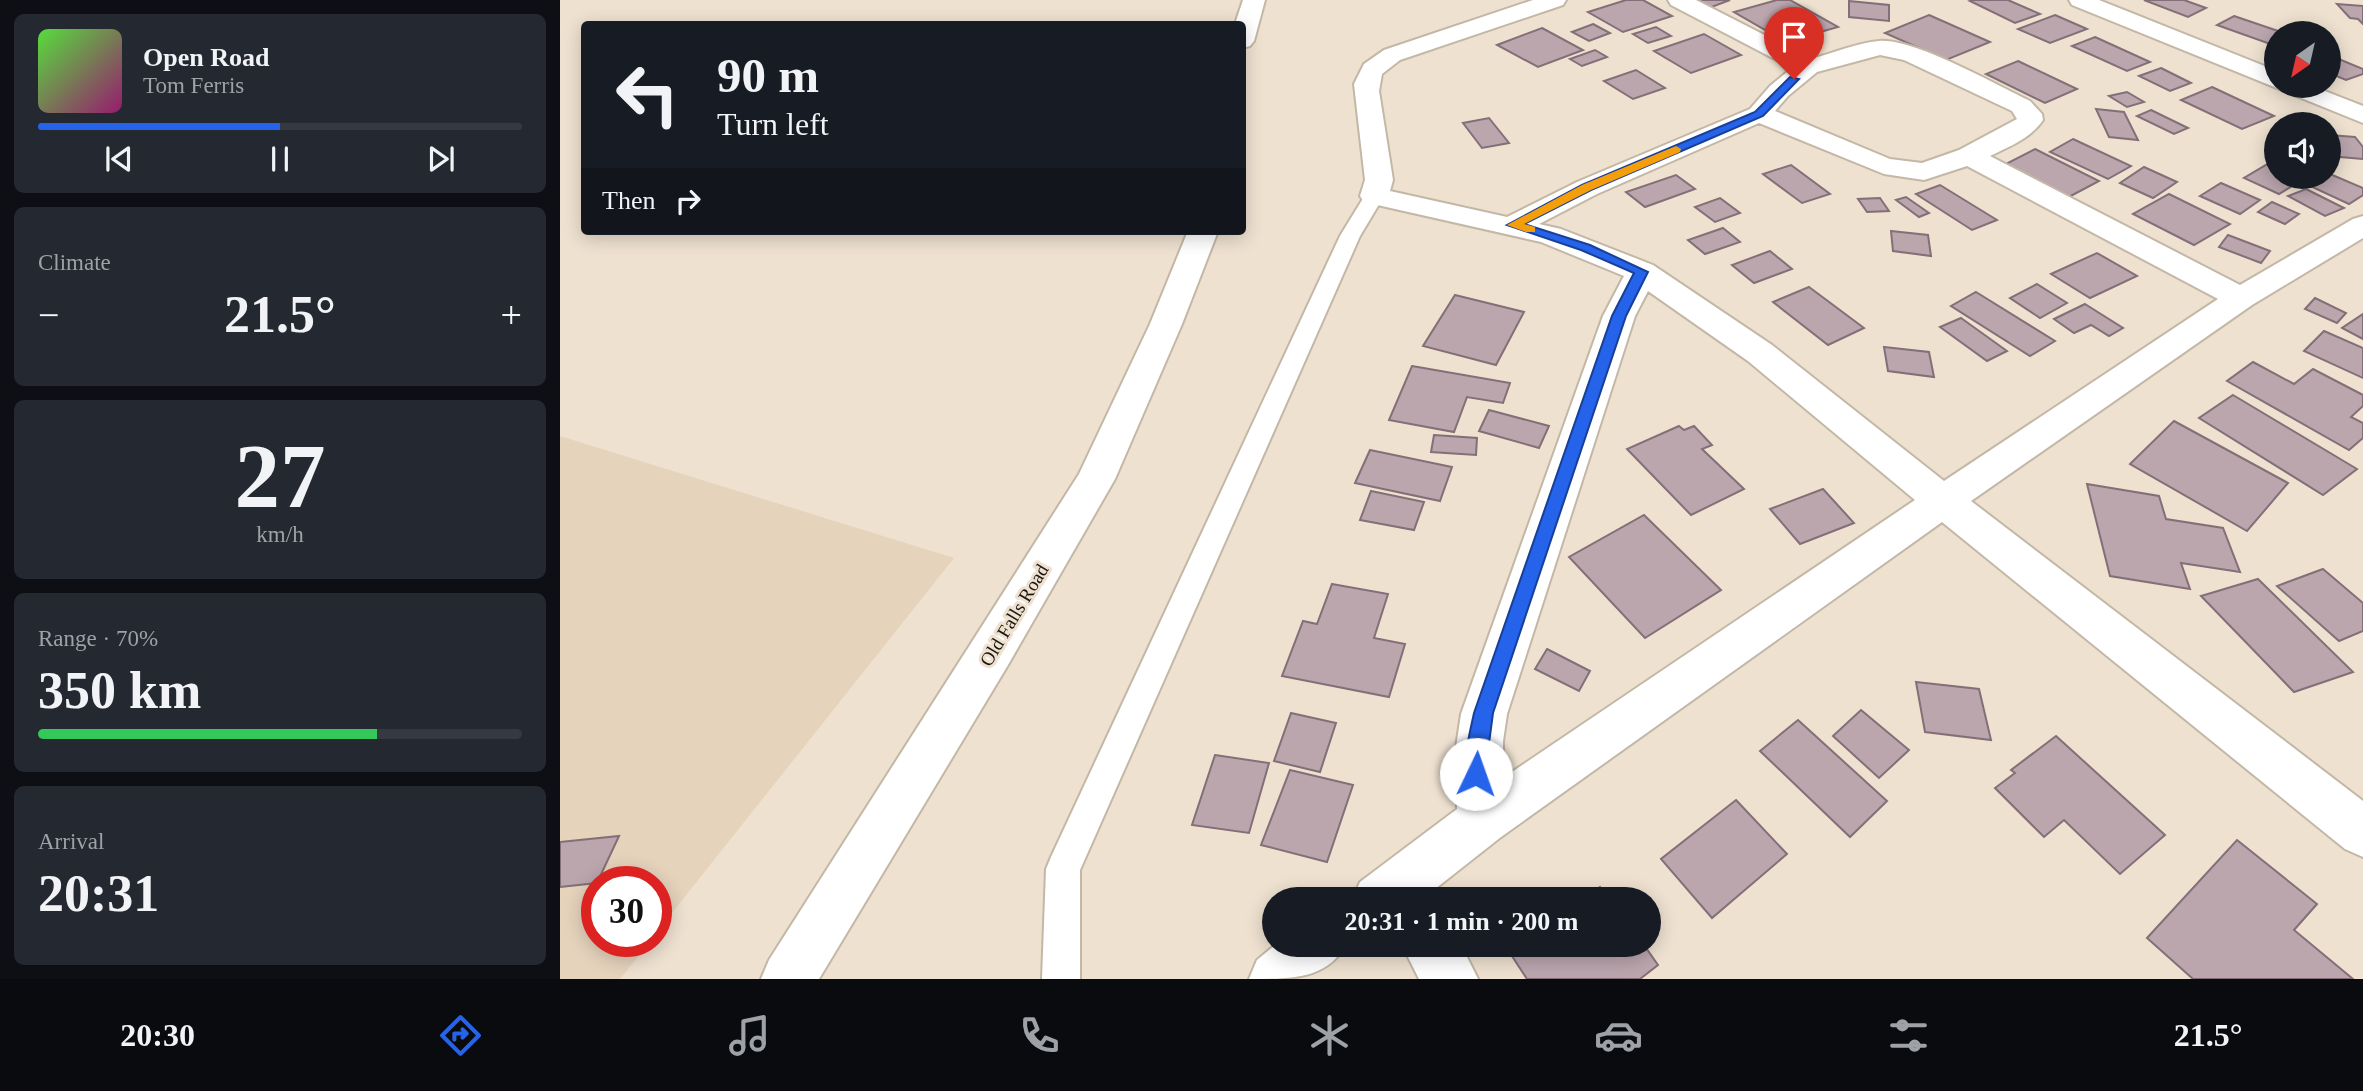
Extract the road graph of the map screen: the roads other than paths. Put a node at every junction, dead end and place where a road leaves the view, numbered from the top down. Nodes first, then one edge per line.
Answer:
1 (1254, 0) edge
2 (1555, 0) edge
3 (1679, 0) edge
4 (2080, 0) edge
5 (1246, 27) edge
6 (1808, 67) junction
7 (2264, 75) edge
8 (2321, 98) edge
9 (1759, 114) junction
10 (2363, 115) edge
11 (1969, 156) junction
12 (1374, 196) junction
13 (1513, 225) junction
14 (2363, 225) edge
15 (1201, 235) edge
16 (1642, 272) junction
17 (2241, 298) junction
18 (1943, 501) junction
19 (1483, 820) junction
20 (2363, 832) edge
21 (1401, 887) edge
22 (1304, 957) edge
23 (1437, 957) edge
24 (788, 979) edge
25 (1061, 979) edge
26 (1276, 979) edge
27 (1451, 979) edge

1 - 5 street
2 - 12 street
3 - 6 street
4 - 7 street
6 - 9 street
6 - 11 street
8 - 10 street
9 - 11 street
9 - 13 street
11 - 17 street
12 - 13 street
12 - 25 lane
13 - 16 street
14 - 17 street
15 - 24 street, Old Falls Road
16 - 18 street
16 - 19 street
17 - 18 street
18 - 19 street
18 - 20 street
19 - 21 street
22 - 26 street
23 - 27 street

